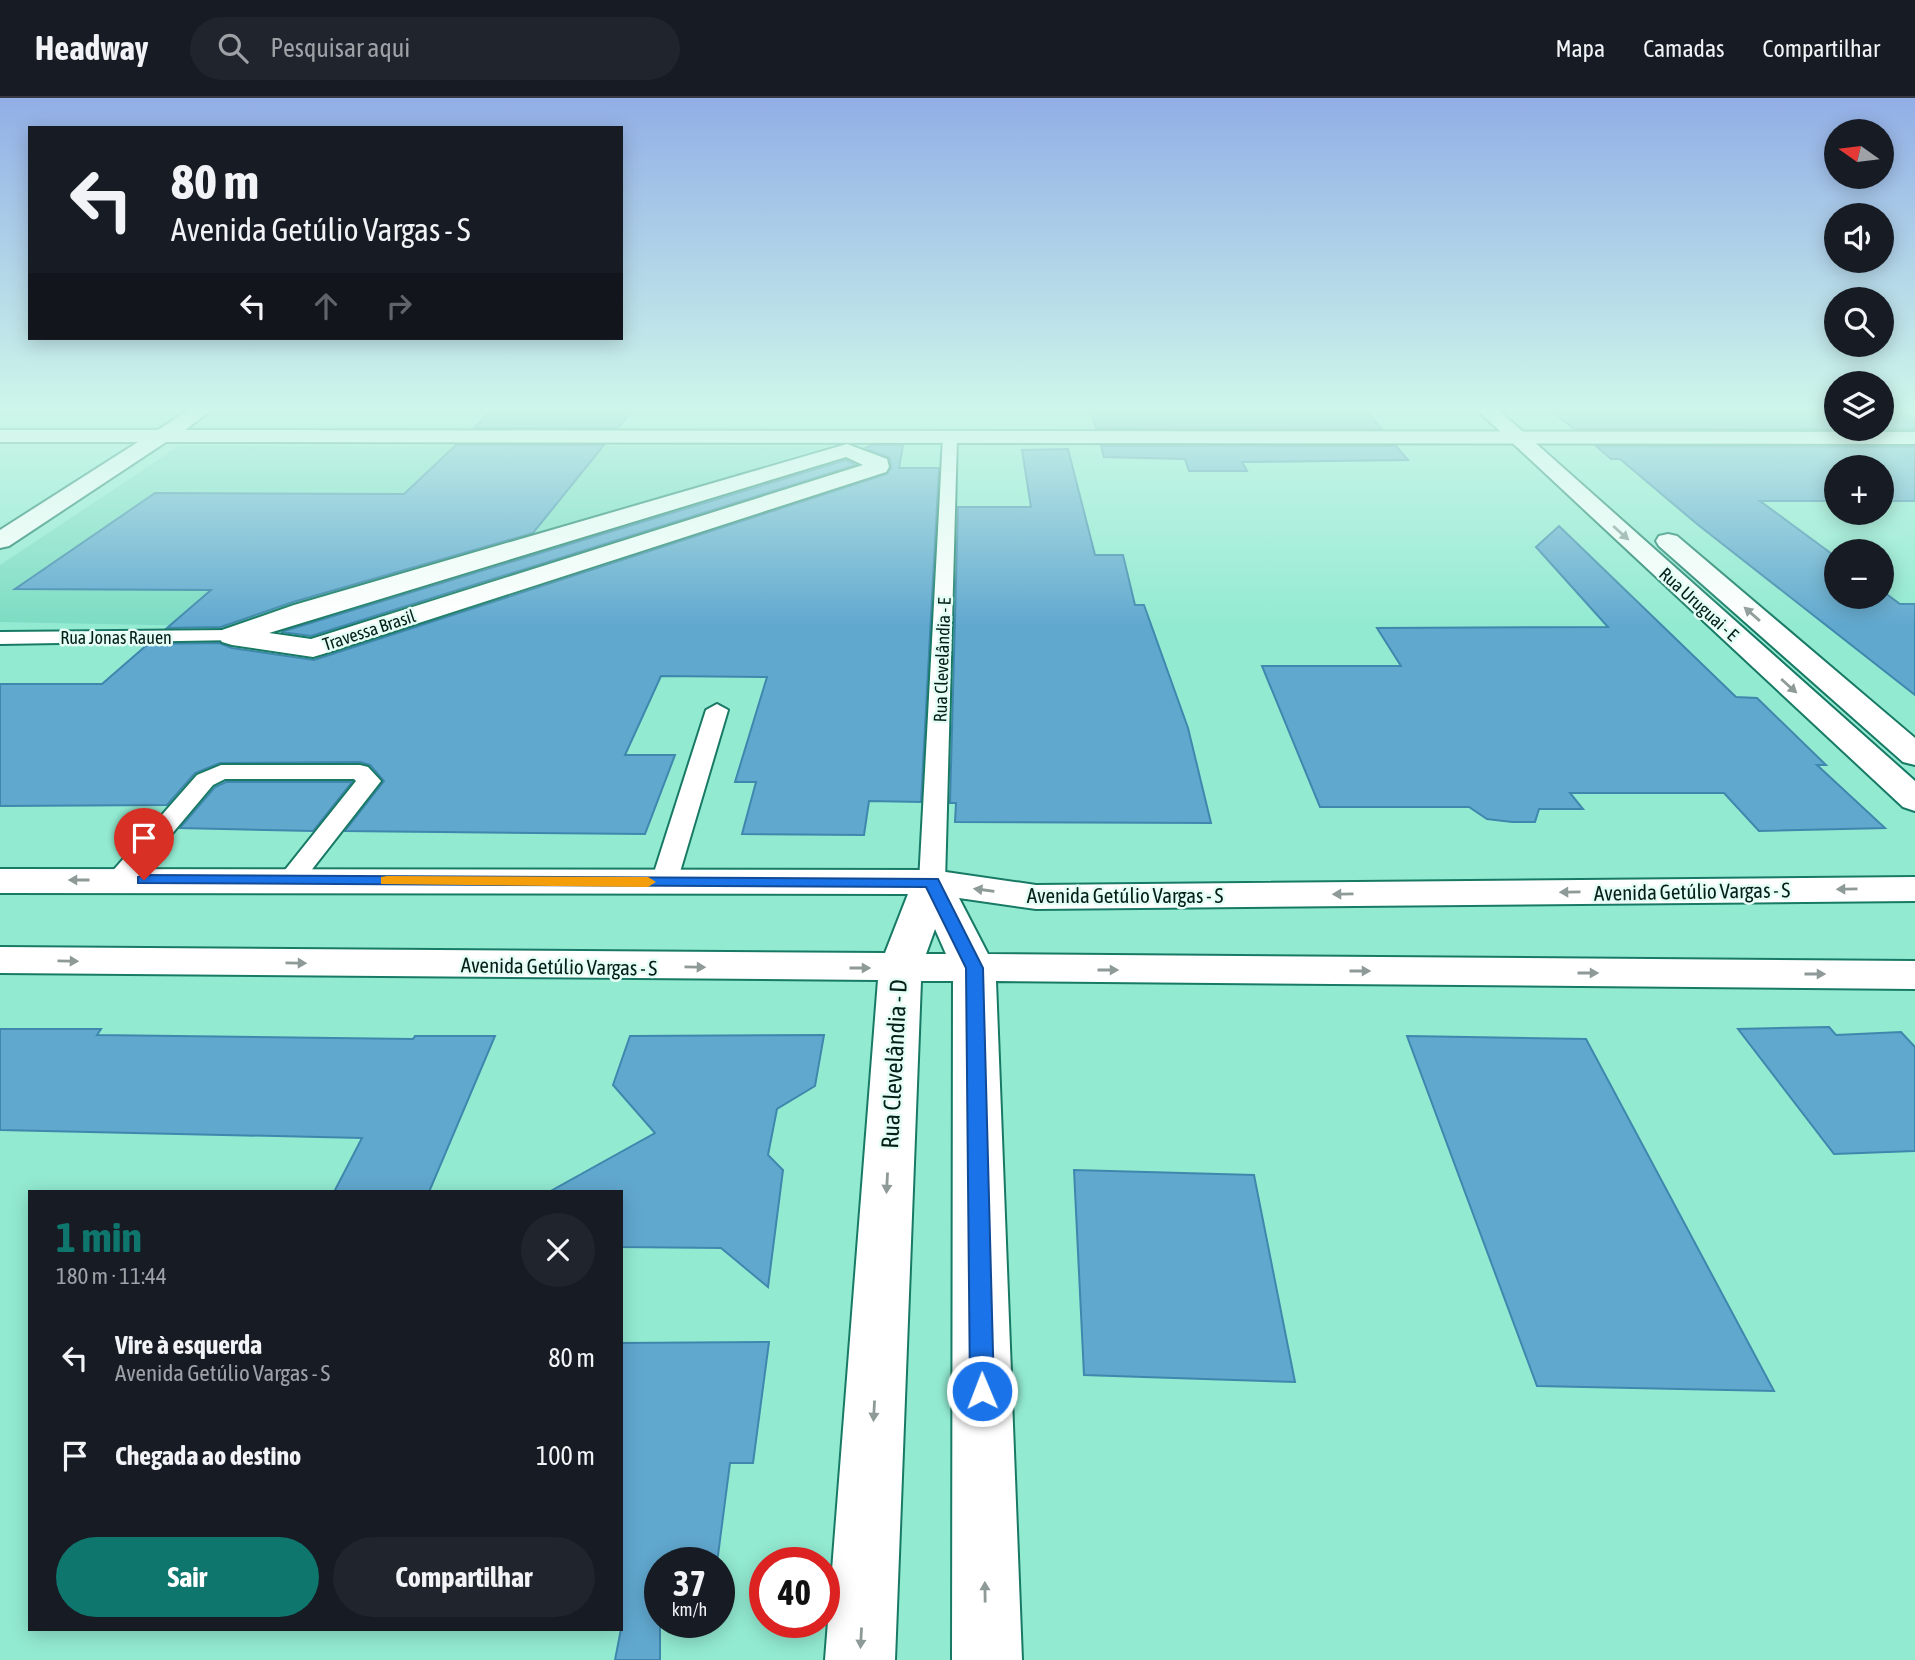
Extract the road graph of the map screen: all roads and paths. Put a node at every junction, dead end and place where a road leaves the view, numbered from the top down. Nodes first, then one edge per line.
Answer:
1 (81, 480) edge
2 (733, 480) edge
3 (838, 480) edge
4 (950, 480) edge
5 (1579, 480) edge
6 (1587, 480) edge
7 (0, 541) edge
8 (232, 636) junction
9 (0, 638) edge
10 (716, 710) dead end
11 (1915, 755) edge
12 (1915, 800) edge
13 (119, 880) junction
14 (290, 880) junction
15 (0, 881) edge
16 (664, 882) junction
17 (932, 882) junction
18 (1915, 889) edge
19 (0, 960) edge
20 (900, 968) junction
21 (974, 968) junction
22 (1915, 975) edge
23 (860, 1660) edge
24 (987, 1660) edge

1 - 7 street
2 - 8 street, Travessa Brasil
3 - 8 street, Travessa Brasil
4 - 17 lane, Rua Clevelândia - E
5 -> 12 street, Rua Uruguai - E
11 -> 6 street, Rua Uruguai - E
8 - 9 lane, Rua Jonas Rauen
10 - 16 lane
13 - 14 street, Avenida Getúlio Vargas - S
13 - 14 lane
13 -> 15 street, Avenida Getúlio Vargas - S
14 - 16 street, Avenida Getúlio Vargas - S
16 - 17 street, Avenida Getúlio Vargas - S
18 -> 17 street, Avenida Getúlio Vargas - S
17 - 20 street, Rua Clevelândia - D
17 - 21 street
19 -> 20 street, Avenida Getúlio Vargas - S
20 - 21 street, Avenida Getúlio Vargas - S
20 -> 23 street, Rua Clevelândia - D
21 -> 22 street, Avenida Getúlio Vargas - S
24 -> 21 street

